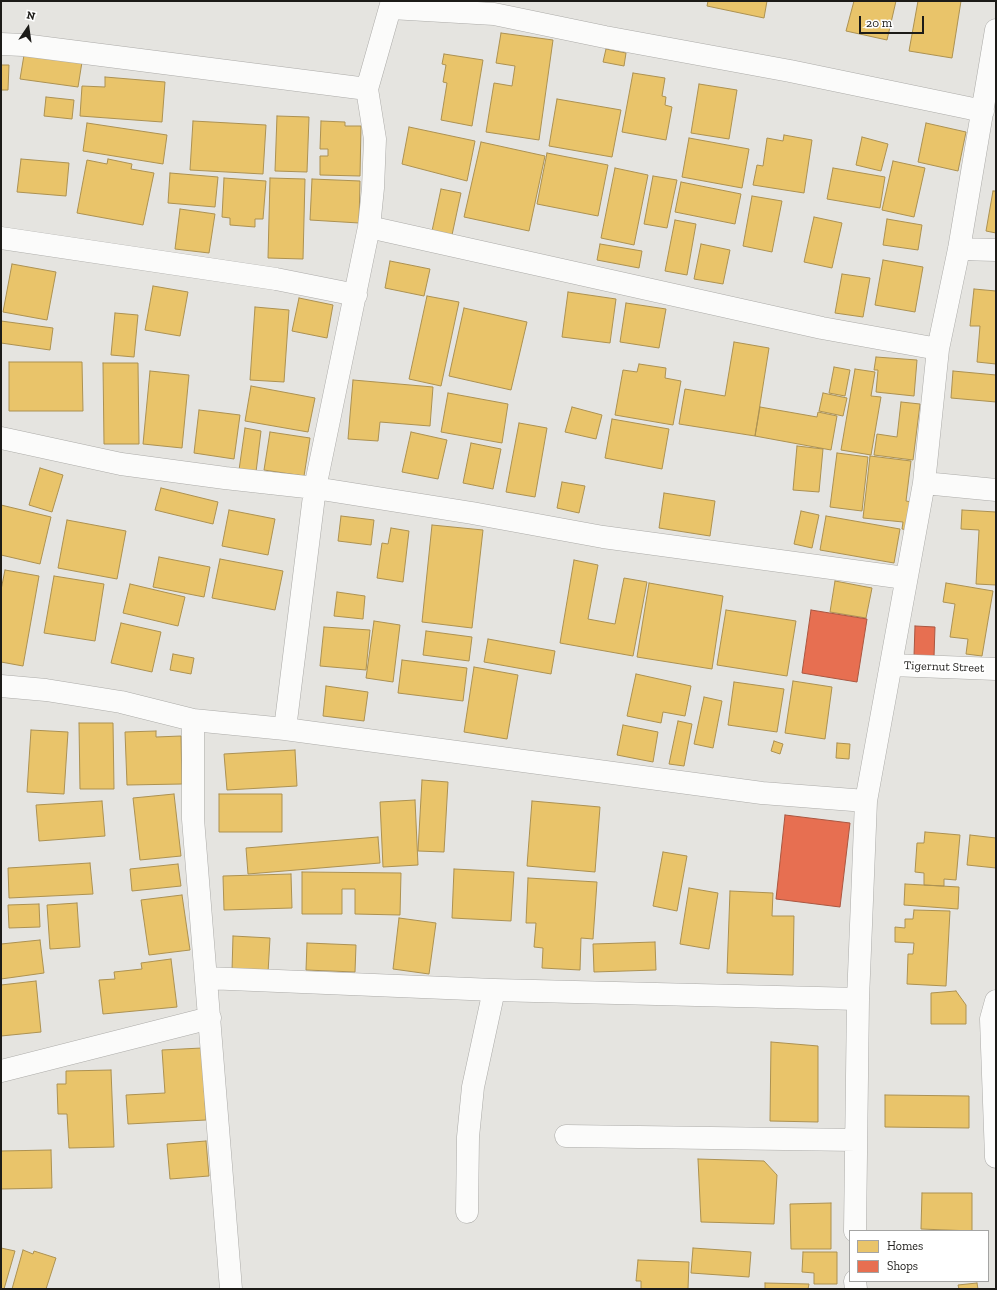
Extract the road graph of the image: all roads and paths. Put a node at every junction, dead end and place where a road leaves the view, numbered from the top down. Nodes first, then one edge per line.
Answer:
1 (392, 4) edge
2 (996, 30) edge
3 (1, 44) edge
4 (367, 88) junction
5 (983, 111) junction
6 (369, 227) junction
7 (1, 238) edge
8 (959, 249) junction
9 (996, 250) edge
10 (356, 295) junction
11 (938, 349) junction
12 (1, 438) edge
13 (924, 483) junction
14 (315, 488) junction
15 (996, 490) edge
16 (906, 578) junction
17 (891, 666) junction
18 (996, 669) edge
19 (1, 686) edge
20 (193, 720) junction
21 (285, 729) junction
22 (866, 802) junction
23 (206, 978) junction
24 (494, 990) junction
25 (858, 999) junction
26 (996, 1001) edge
27 (210, 1018) junction
28 (1, 1071) edge
29 (566, 1136) dead end
30 (856, 1140) junction
31 (996, 1157) edge
32 (467, 1212) dead end
33 (855, 1230) edge
34 (231, 1289) edge

1 - 4 street
1 - 5 street
2 - 5 street
3 - 4 street
4 - 6 street
5 - 8 street
6 - 10 street
6 - 11 street
7 - 10 street
8 - 9 street
8 - 11 street
10 - 14 street
11 - 13 street
12 - 14 street
13 - 15 street
13 - 16 street
14 - 16 street
14 - 21 street
16 - 17 street
17 - 18 street, Tigernut Street
17 - 22 street
19 - 20 street
20 - 21 street
20 - 23 street
21 - 22 street
22 - 25 street
23 - 24 street
23 - 27 street
24 - 25 street
24 - 32 street
25 - 30 street
26 - 31 street
27 - 28 street
27 - 34 street
29 - 30 street
30 - 33 street

